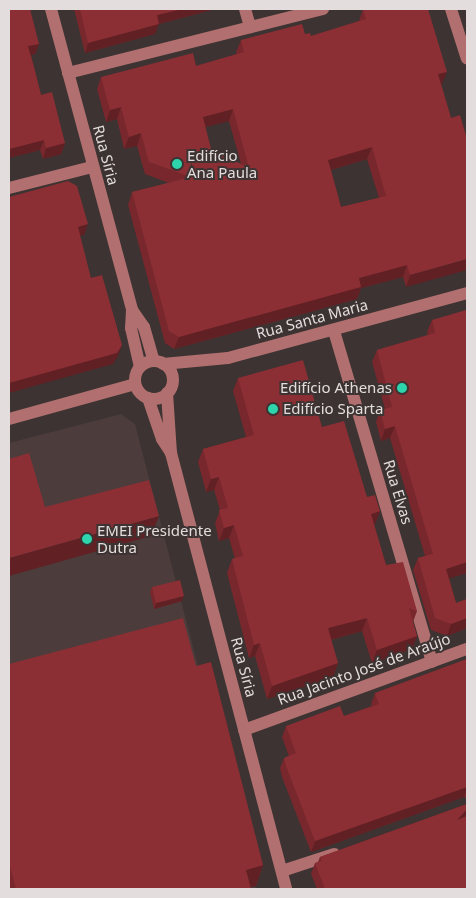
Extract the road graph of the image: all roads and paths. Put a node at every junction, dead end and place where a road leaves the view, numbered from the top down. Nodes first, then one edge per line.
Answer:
1 (51, 9) edge
2 (246, 9) edge
3 (323, 9) edge
4 (452, 9) edge
5 (250, 27) junction
6 (466, 50) edge
7 (68, 73) junction
8 (92, 167) junction
9 (9, 188) edge
10 (467, 293) edge
11 (132, 310) junction
12 (334, 331) junction
13 (158, 362) junction
14 (140, 367) junction
15 (135, 384) junction
16 (167, 393) junction
17 (148, 398) junction
18 (9, 419) edge
19 (171, 453) junction
20 (467, 649) edge
21 (432, 662) junction
22 (244, 730) junction
23 (349, 849) edge
24 (282, 871) junction
25 (286, 889) edge

1 - 7 street, Rua Síria
2 - 5 street
3 - 5 street
4 - 6 street
5 - 7 street
7 - 8 street, Rua Síria
8 - 9 street
8 - 11 street, Rua Síria
10 - 12 street, Rua Santa Maria
11 - 13 street, Rua Síria
11 - 14 street, Rua Síria
12 - 13 street, Rua Santa Maria
12 - 21 street, Rua Elvas
13 - 14 street
13 - 16 street
14 - 15 street
15 - 17 street
15 - 18 street
16 - 17 street
16 - 19 street, Rua Síria
17 - 19 street, Rua Síria
19 - 22 street, Rua Síria
20 - 21 street, Rua Jacinto José de Araújo
21 - 22 street, Rua Jacinto José de Araújo
22 - 24 street, Rua Síria
23 - 24 street
24 - 25 street, Rua Síria

